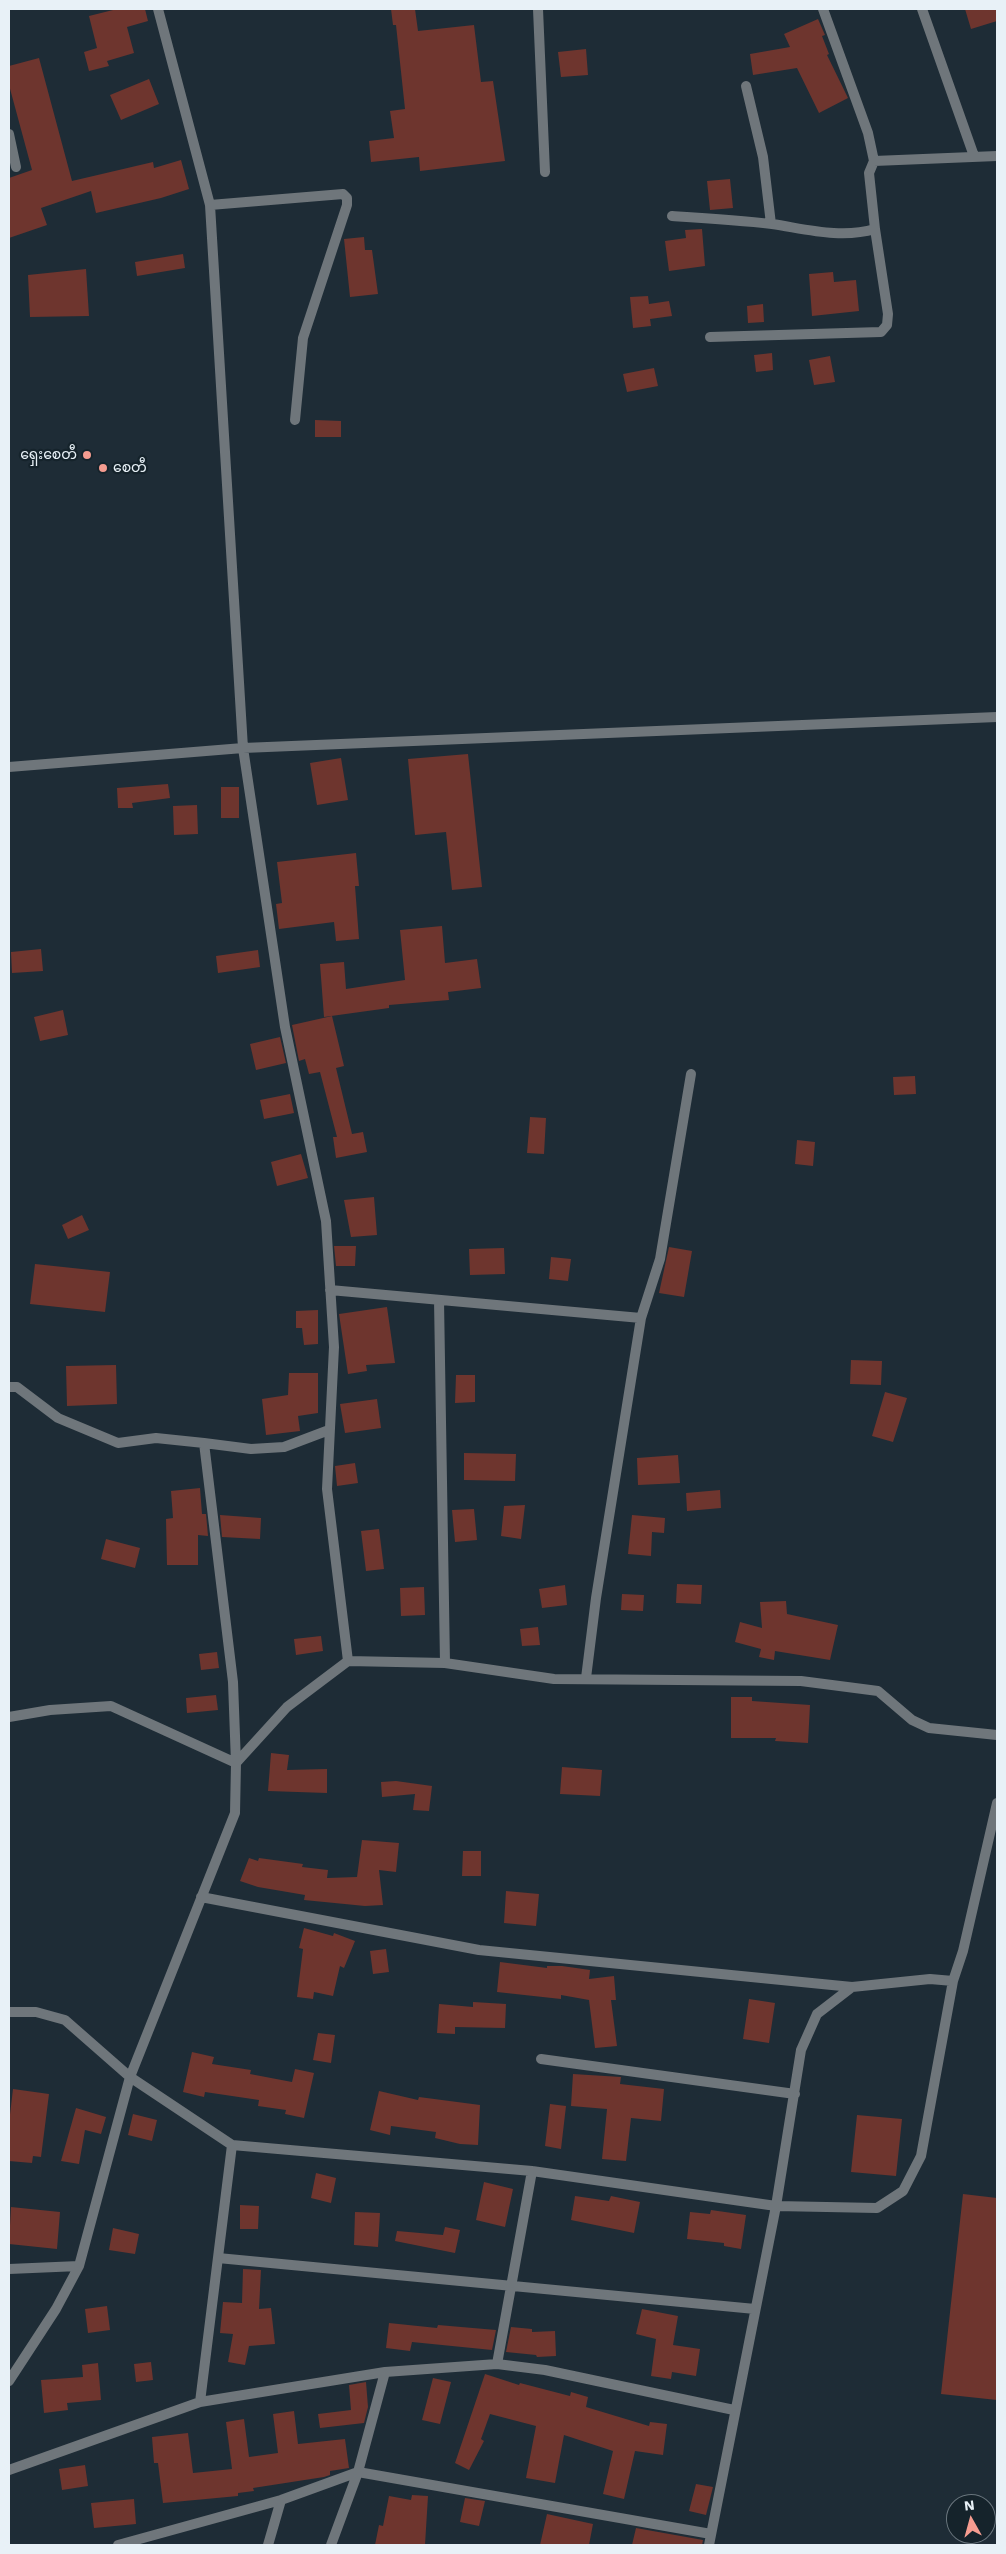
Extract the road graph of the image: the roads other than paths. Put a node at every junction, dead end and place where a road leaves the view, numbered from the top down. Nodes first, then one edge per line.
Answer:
1 (158, 9) edge
2 (538, 9) edge
3 (822, 9) edge
4 (922, 9) edge
5 (746, 86) dead end
6 (9, 134) edge
7 (974, 156) junction
8 (997, 156) edge
9 (874, 161) junction
10 (16, 167) dead end
11 (545, 172) dead end
12 (210, 205) junction
13 (672, 216) dead end
14 (770, 224) junction
15 (874, 229) junction
16 (710, 337) dead end
17 (295, 420) dead end
18 (997, 718) edge
19 (243, 748) junction
20 (9, 767) edge
21 (691, 1074) dead end
22 (330, 1290) junction
23 (438, 1300) junction
24 (640, 1318) junction
25 (9, 1387) edge
26 (330, 1430) junction
27 (204, 1443) junction
28 (348, 1661) junction
29 (446, 1663) junction
30 (586, 1678) junction
31 (9, 1717) edge
32 (997, 1735) edge
33 (236, 1763) junction
34 (997, 1803) edge
35 (201, 1897) junction
36 (953, 1981) junction
37 (852, 1987) junction
38 (9, 2012) edge
39 (541, 2059) dead end
40 (130, 2077) junction
41 (794, 2094) junction
42 (232, 2145) junction
43 (532, 2171) junction
44 (776, 2206) junction
45 (218, 2258) junction
46 (79, 2266) junction
47 (9, 2268) edge
48 (511, 2284) junction
49 (754, 2309) junction
50 (497, 2364) junction
51 (385, 2372) junction
52 (9, 2381) edge
53 (200, 2402) junction
54 (734, 2410) junction
55 (9, 2470) edge
56 (358, 2472) junction
57 (281, 2500) junction
58 (711, 2534) junction
59 (149, 2540) edge
60 (118, 2545) edge
61 (268, 2545) edge
62 (331, 2545) edge
63 (709, 2545) edge

1 - 12 street
2 - 11 street
3 - 9 street
4 - 7 street
5 - 14 street
6 - 10 street
7 - 8 street
7 - 9 street
9 - 15 street
12 - 17 street
12 - 19 street
13 - 14 street
14 - 15 street
15 - 16 street
18 - 19 street
19 - 20 street
19 - 22 street
21 - 24 street
22 - 23 street
22 - 26 street
23 - 24 street
23 - 29 street
24 - 30 street
25 - 27 street
26 - 27 street
26 - 28 street
27 - 33 street
28 - 29 street
28 - 33 street
29 - 30 street
30 - 32 street
31 - 33 street
33 - 35 street
34 - 36 street
35 - 37 street
35 - 40 street
36 - 37 street
36 - 44 street
37 - 41 street
38 - 40 street
39 - 41 street
40 - 42 street
40 - 46 street
41 - 44 street
42 - 43 street
42 - 45 street
43 - 44 street
43 - 48 street
44 - 49 street
45 - 48 street
45 - 53 street
46 - 47 street
46 - 52 street
48 - 49 street
48 - 50 street
49 - 54 street
50 - 51 street
50 - 54 street
51 - 53 street
51 - 56 street
53 - 55 street
54 - 58 street
56 - 57 street
56 - 58 street
56 - 62 street
57 - 59 street
57 - 61 street
58 - 63 street
59 - 60 street

